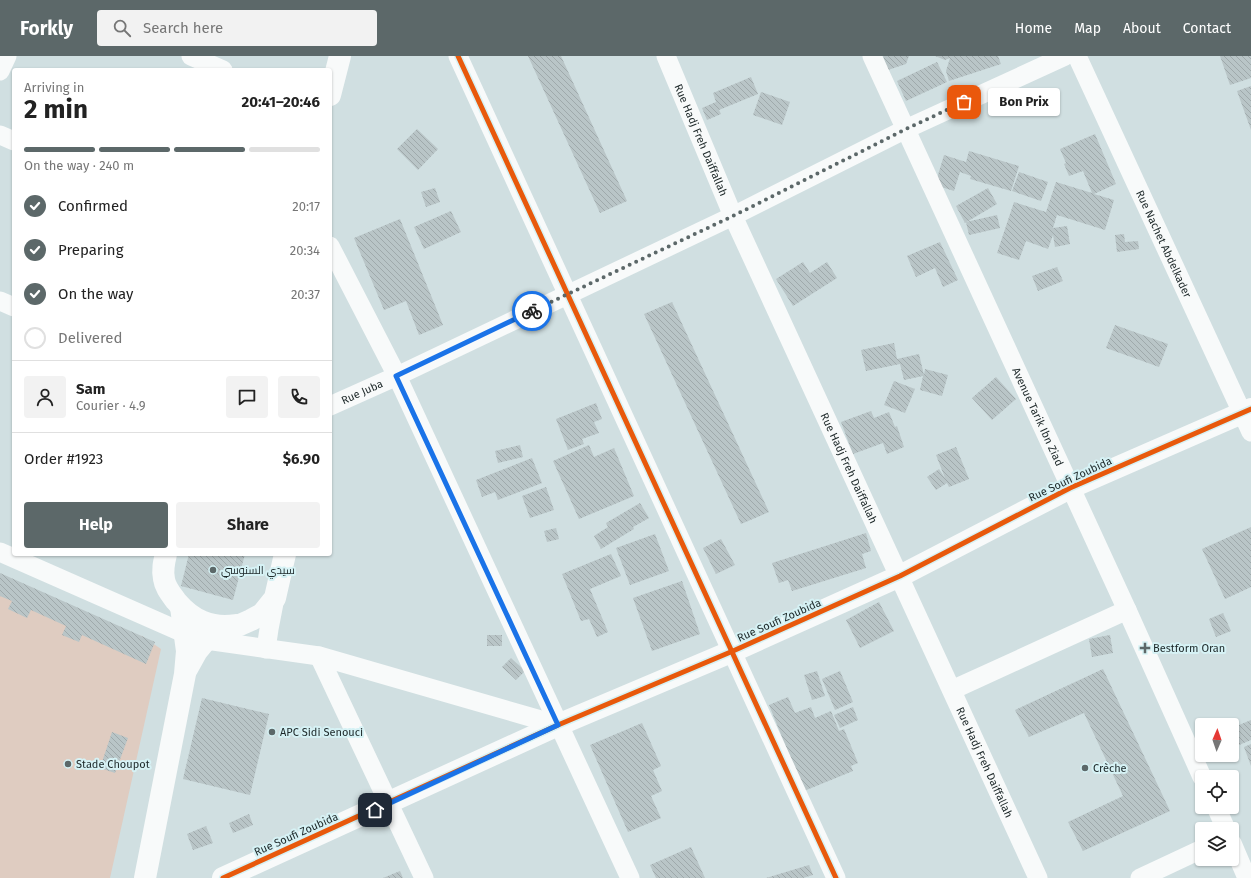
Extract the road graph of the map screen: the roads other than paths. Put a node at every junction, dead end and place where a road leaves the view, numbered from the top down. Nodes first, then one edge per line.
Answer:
1 (7, 56) edge
2 (192, 56) edge
3 (340, 56) edge
4 (458, 56) edge
5 (666, 56) edge
6 (872, 56) edge
7 (1065, 56) edge
8 (1077, 56) edge
9 (219, 68) edge
10 (0, 71) edge
11 (332, 87) edge
12 (906, 129) junction
13 (0, 135) edge
14 (12, 140) edge
15 (733, 216) junction
16 (332, 250) edge
17 (568, 294) junction
18 (0, 301) edge
19 (12, 306) edge
20 (396, 376) junction
21 (332, 405) edge
22 (1248, 418) edge
23 (1070, 488) junction
24 (0, 552) edge
25 (165, 556) edge
26 (285, 556) edge
27 (900, 576) junction
28 (275, 598) junction
29 (182, 607) junction
30 (1127, 610) junction
31 (241, 624) junction
32 (196, 637) junction
33 (266, 649) junction
34 (733, 651) junction
35 (319, 656) junction
36 (952, 690) junction
37 (558, 725) junction
38 (1199, 770) edge
39 (388, 803) junction
40 (1195, 852) edge
41 (1239, 859) edge
42 (146, 878) edge
43 (223, 878) edge
44 (424, 878) edge
45 (630, 878) edge
46 (836, 878) edge
47 (1038, 878) edge
48 (1140, 878) edge
49 (1247, 878) edge

1 - 10 street
2 - 9 street
3 - 11 street
4 - 17 street
5 - 15 street, Rue Hadj Freh Daiffallah
6 - 12 street, Avenue Tarik Ibn Ziad
7 - 12 street, Rue Juba
8 - 22 street, Rue Nachet Abdelkader
12 - 15 street, Rue Juba
12 - 23 street, Avenue Tarik Ibn Ziad
13 - 14 street
15 - 17 street, Rue Juba
15 - 27 street, Rue Hadj Freh Daiffallah
16 - 20 street
17 - 20 street, Rue Juba
17 - 34 street
18 - 19 street
20 - 21 street, Rue Juba
20 - 37 street
22 - 23 street, Rue Soufi Zoubida
23 - 27 street, Rue Soufi Zoubida
23 - 30 street, Avenue Tarik Ibn Ziad
24 - 32 street
25 - 29 street
26 - 28 street
27 - 34 street, Rue Soufi Zoubida
27 - 36 street, Rue Hadj Freh Daiffallah
28 - 31 street
28 - 33 street
29 - 31 street
29 - 32 street
30 - 36 street
30 - 38 street, Avenue Tarik Ibn Ziad
31 - 32 street
32 - 33 street
32 - 42 street
33 - 35 street
34 - 37 street, Rue Soufi Zoubida
34 - 46 street
35 - 37 street
35 - 39 street
36 - 47 street, Rue Hadj Freh Daiffallah
37 - 39 street, Rue Soufi Zoubida
37 - 45 street
39 - 43 street, Rue Soufi Zoubida
39 - 44 street
40 - 48 street
41 - 49 street

